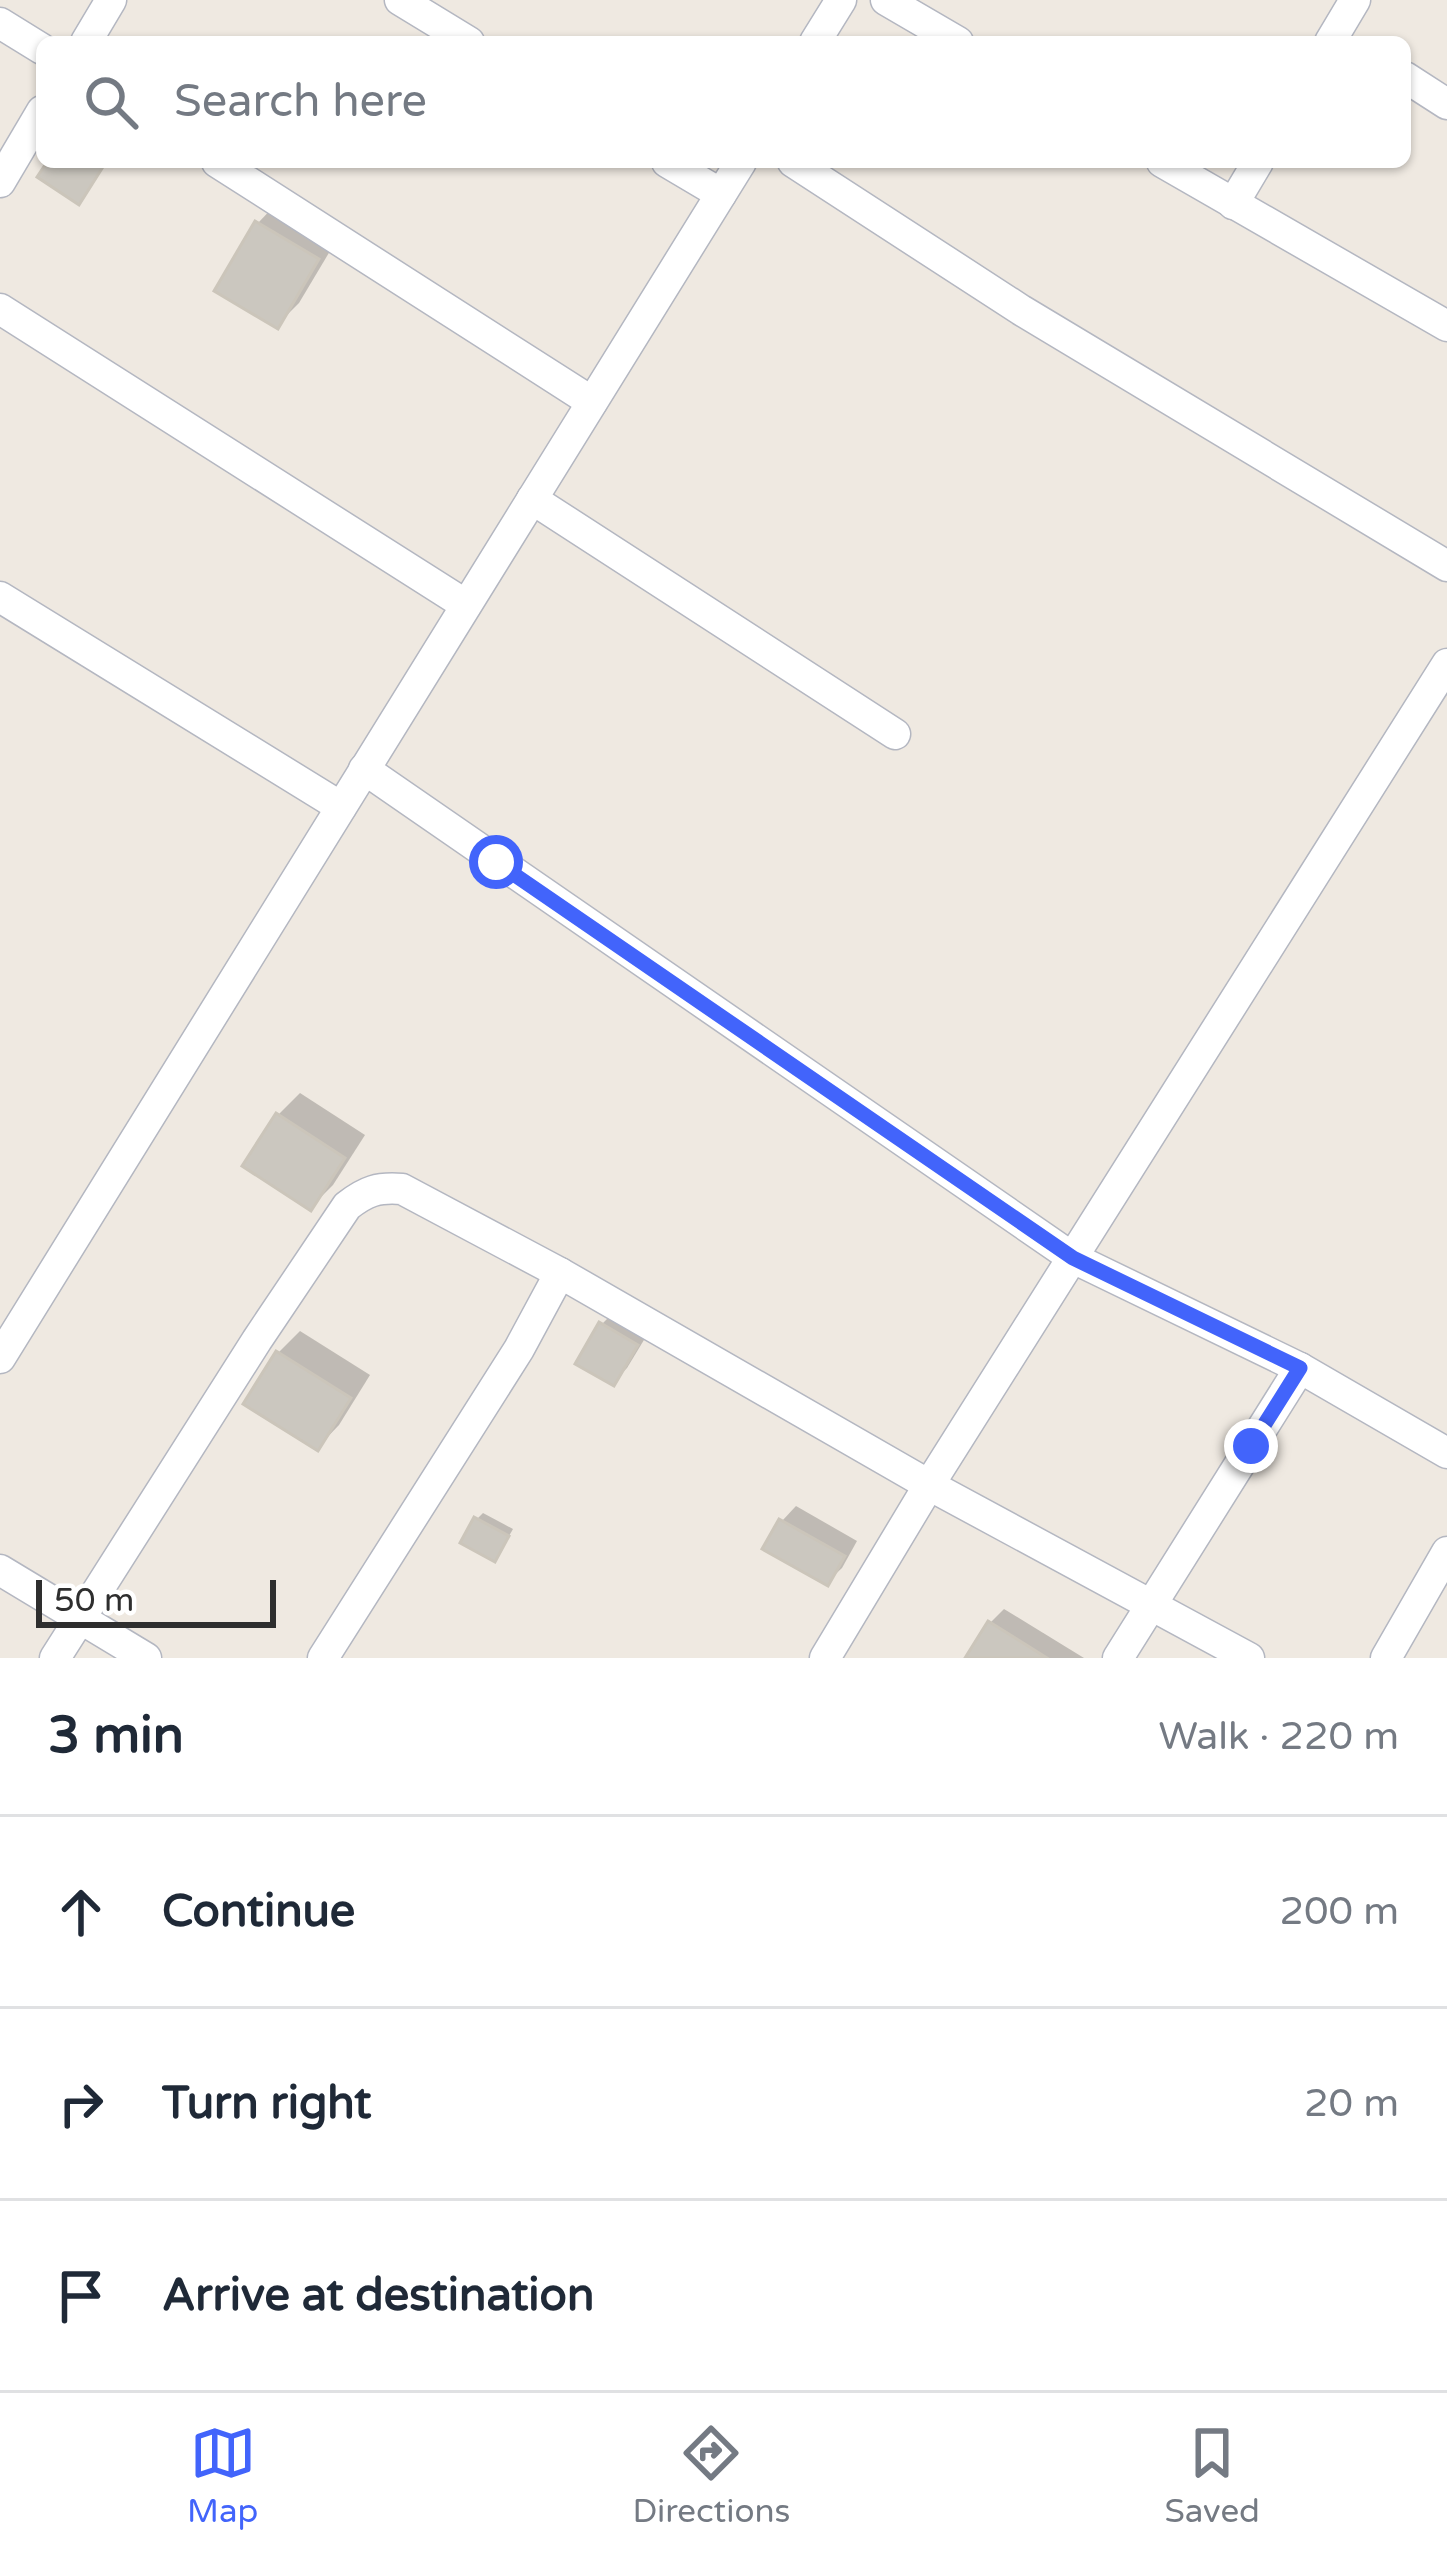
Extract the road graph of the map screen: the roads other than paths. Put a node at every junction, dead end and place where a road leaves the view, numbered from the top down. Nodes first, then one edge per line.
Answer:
1 (111, 0) edge
2 (400, 0) edge
3 (841, 0) edge
4 (886, 0) edge
5 (1355, 0) edge
6 (0, 23) edge
7 (90, 36) edge
8 (460, 36) edge
9 (819, 36) edge
10 (948, 36) edge
11 (1340, 36) edge
12 (36, 45) edge
13 (1411, 81) edge
14 (1447, 104) edge
15 (36, 121) edge
16 (227, 168) edge
17 (678, 168) edge
18 (737, 168) edge
19 (803, 168) edge
20 (1172, 168) edge
21 (1254, 168) edge
22 (0, 182) edge
23 (721, 194) junction
24 (1233, 204) junction
25 (0, 309) edge
26 (1447, 326) edge
27 (592, 402) junction
28 (532, 500) junction
29 (1447, 566) edge
30 (0, 597) edge
31 (466, 605) junction
32 (1447, 664) edge
33 (895, 734) dead end
34 (364, 770) junction
35 (341, 807) junction
36 (1073, 1258) junction
37 (560, 1274) junction
38 (0, 1358) edge
39 (1300, 1368) junction
40 (1447, 1453) edge
41 (929, 1485) junction
42 (1447, 1552) edge
43 (0, 1570) edge
44 (1153, 1603) junction
45 (81, 1618) junction
46 (56, 1658) edge
47 (146, 1658) edge
48 (322, 1658) edge
49 (825, 1658) edge
50 (1118, 1658) edge
51 (1249, 1658) edge
52 (1386, 1658) edge

1 - 7 street
2 - 8 street
3 - 9 street
4 - 10 street
5 - 11 street
6 - 12 street
13 - 14 street
15 - 22 street
16 - 27 street
17 - 23 street
18 - 23 street
19 - 29 street
20 - 24 street
21 - 24 street
23 - 27 street
24 - 26 street
25 - 31 street
27 - 28 street
28 - 31 street
28 - 33 street
30 - 35 street
31 - 34 street
32 - 36 street
34 - 35 street
34 - 36 street
35 - 38 street
36 - 39 street
36 - 41 street
37 - 41 street
37 - 45 street
37 - 48 street
39 - 40 street
39 - 44 street
41 - 44 street
41 - 49 street
42 - 52 street
43 - 45 street
44 - 50 street
44 - 51 street
45 - 46 street
45 - 47 street

